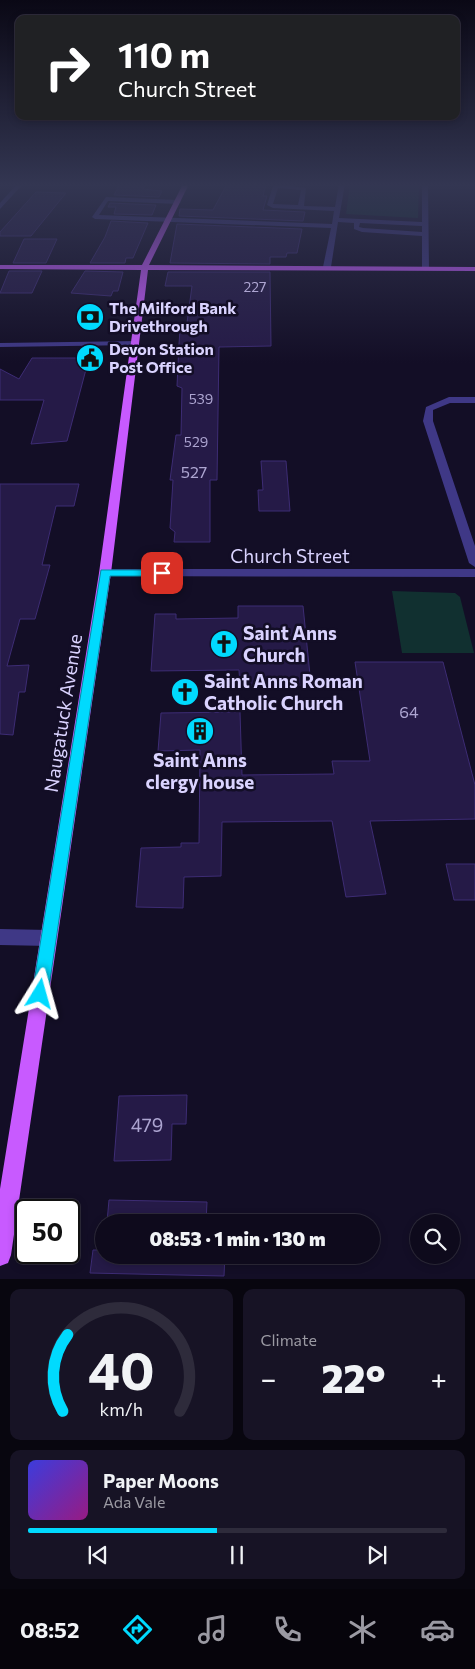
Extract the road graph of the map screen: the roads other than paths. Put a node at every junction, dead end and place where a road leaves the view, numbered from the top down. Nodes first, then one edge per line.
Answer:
1 (157, 244) edge
2 (331, 244) edge
3 (425, 244) edge
4 (0, 266) edge
5 (145, 266) junction
6 (327, 267) junction
7 (426, 268) junction
8 (475, 269) edge
9 (135, 343) junction
10 (0, 345) edge
11 (475, 400) edge
12 (475, 563) edge
13 (105, 573) junction
14 (475, 573) edge
15 (0, 937) edge
16 (49, 938) junction
17 (0, 1255) edge

1 - 5 main road, Naugatuck Avenue
2 - 6 street
3 - 7 street
4 - 5 main road
5 - 6 main road
5 - 9 main road, Naugatuck Avenue
6 - 7 main road
7 - 8 main road
9 - 10 street
9 - 13 main road, Naugatuck Avenue
11 - 12 street
13 - 14 street, Church Street
13 - 16 main road, Naugatuck Avenue
15 - 16 street
16 - 17 main road, Naugatuck Avenue

